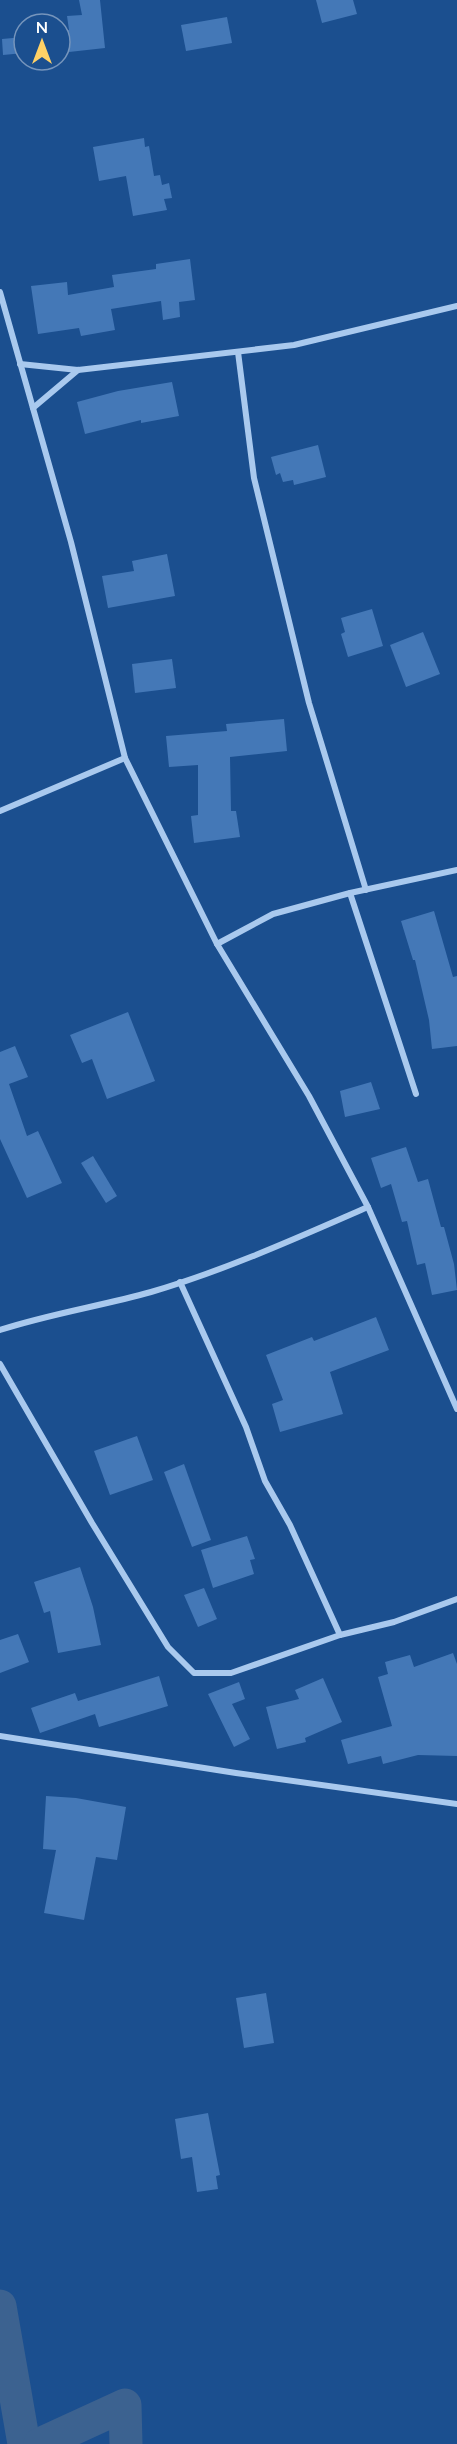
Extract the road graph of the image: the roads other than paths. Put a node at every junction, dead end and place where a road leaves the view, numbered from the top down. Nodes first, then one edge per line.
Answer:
1 (0, 292) edge
2 (457, 306) edge
3 (238, 352) junction
4 (20, 364) junction
5 (78, 370) junction
6 (33, 408) junction
7 (125, 758) junction
8 (0, 812) edge
9 (457, 870) edge
10 (366, 890) junction
11 (350, 893) junction
12 (217, 944) junction
13 (416, 1094) dead end
14 (368, 1208) junction
15 (180, 1282) junction
16 (0, 1330) edge
17 (0, 1364) edge
18 (457, 1409) edge
19 (457, 1599) edge
20 (340, 1635) junction
21 (0, 1736) edge
22 (457, 1804) edge

1 - 4 street
2 - 3 street
3 - 5 street
3 - 10 street
4 - 5 street
4 - 6 street
5 - 6 street
6 - 7 street
7 - 8 street
7 - 12 street
9 - 10 street
10 - 11 street
11 - 12 street
11 - 13 street
12 - 14 street
14 - 15 street
14 - 18 street
15 - 16 street
15 - 20 street
17 - 20 street
19 - 20 street
21 - 22 street

